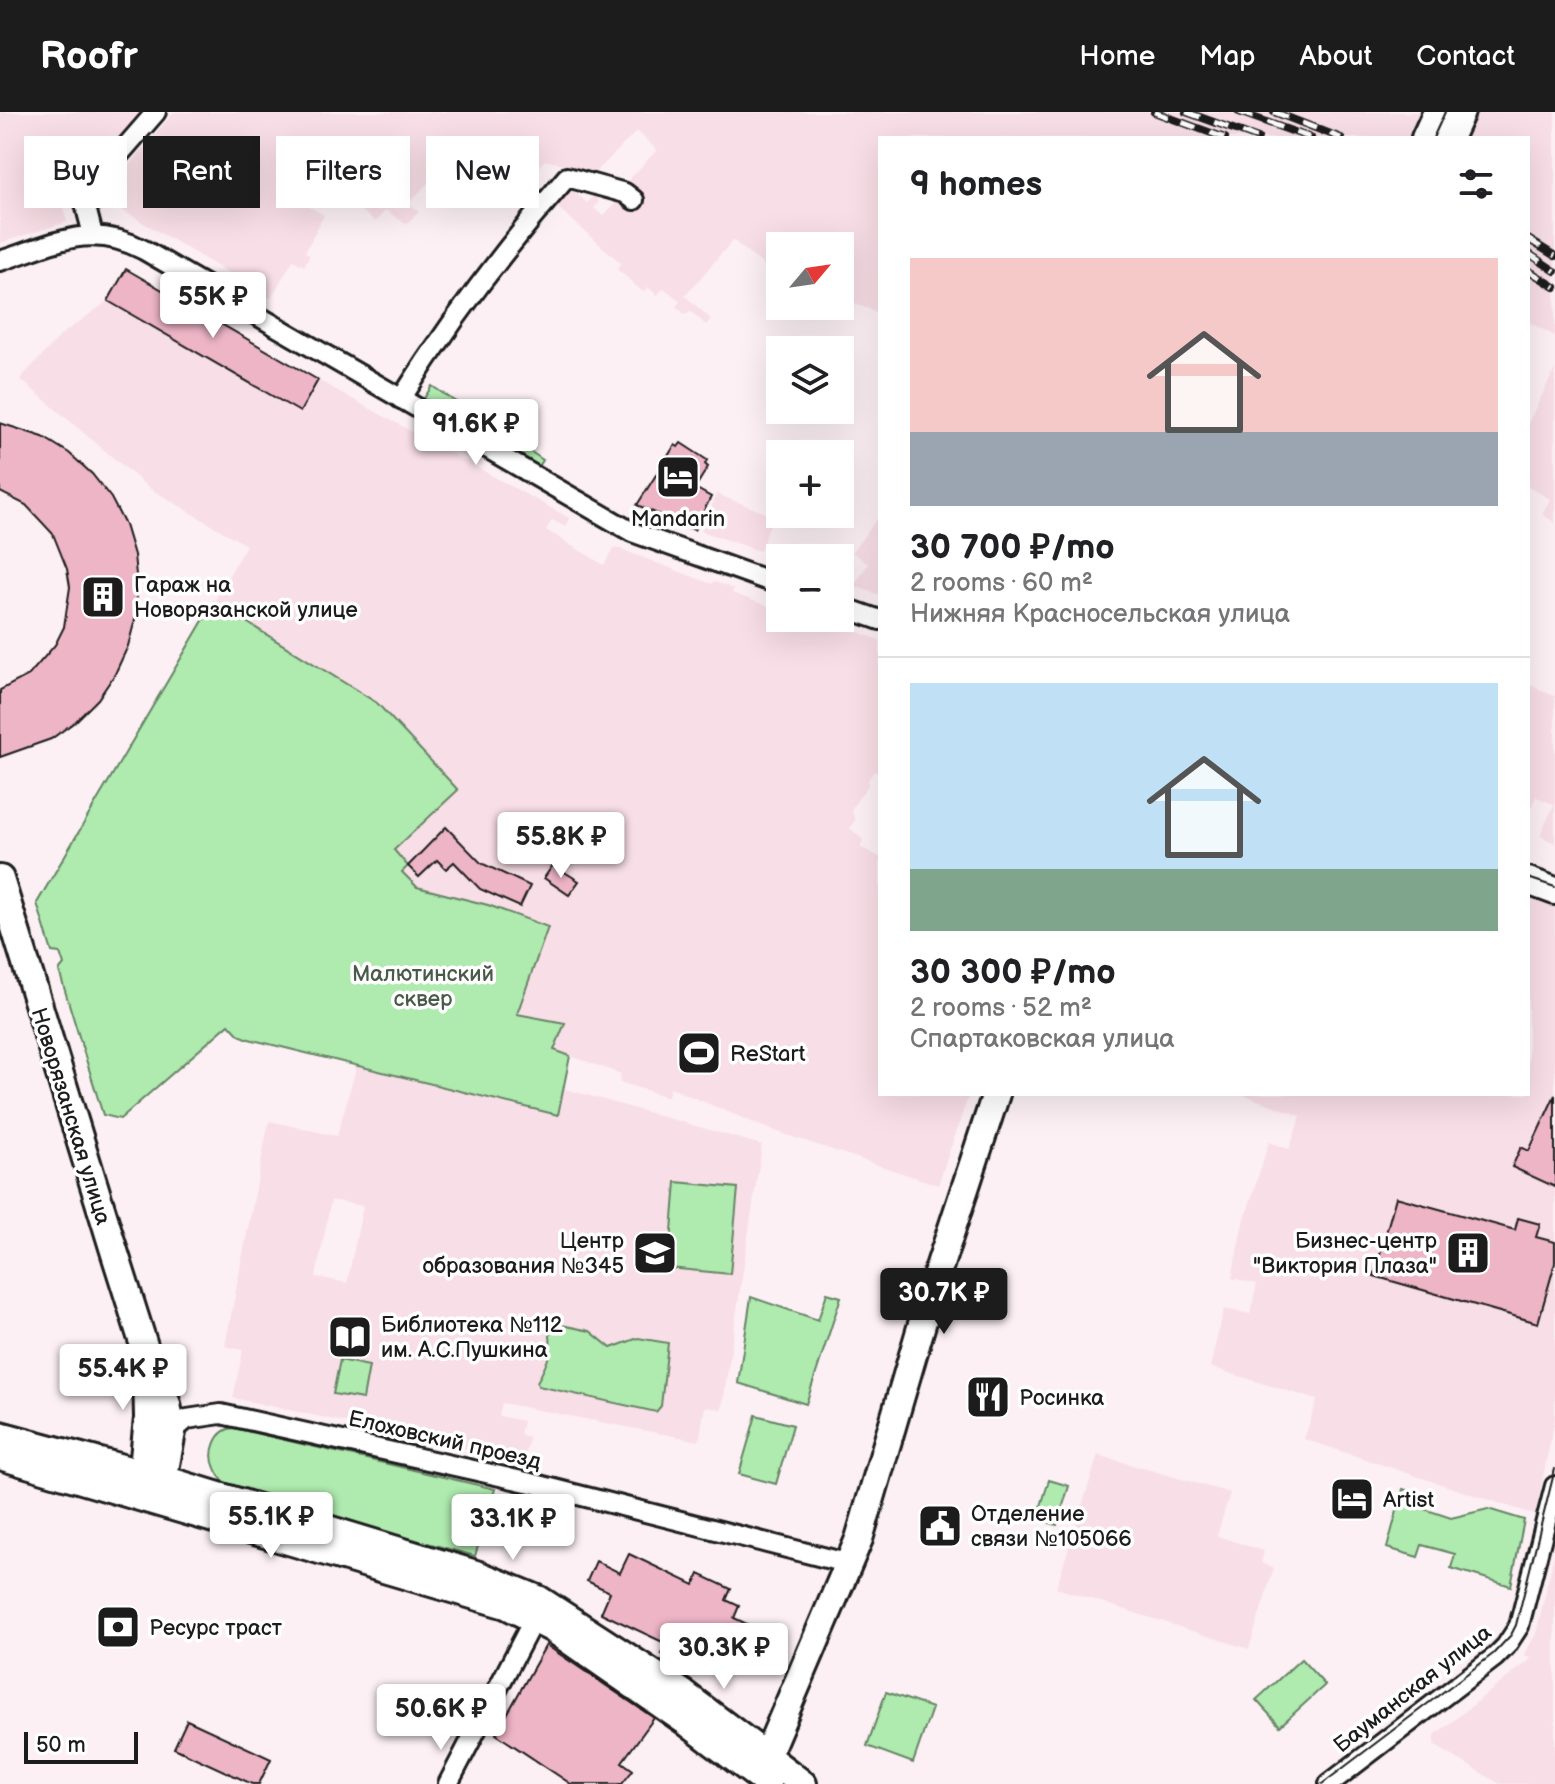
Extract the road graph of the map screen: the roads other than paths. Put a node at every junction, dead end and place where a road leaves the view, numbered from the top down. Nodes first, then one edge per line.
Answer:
1 (156, 112) edge
2 (1437, 112) edge
3 (1461, 112) edge
4 (1426, 136) edge
5 (1450, 136) edge
6 (634, 200) dead end
7 (93, 235) junction
8 (0, 261) edge
9 (401, 399) junction
10 (766, 580) edge
11 (854, 611) edge
12 (878, 619) edge
13 (0, 879) edge
14 (1530, 882) edge
15 (1555, 891) edge
16 (995, 1096) edge
17 (146, 1352) junction
18 (172, 1432) junction
19 (0, 1435) edge
20 (0, 1456) edge
21 (151, 1483) junction
22 (1555, 1486) edge
23 (850, 1564) junction
24 (539, 1610) junction
25 (764, 1772) edge
26 (448, 1784) edge
27 (803, 1784) edge
28 (1329, 1784) edge

1 - 7 street
2 - 4 street
3 - 5 street
6 - 9 street
7 - 8 street
7 - 9 street
9 - 10 street
11 - 12 street
13 - 17 street, Новорязанская улица
14 - 15 street
16 - 23 street
17 - 18 street, Новорязанская улица
17 - 21 street, Новорязанская улица
18 - 21 street, Новорязанская улица
18 - 23 street, Елоховский проезд
19 - 21 street
20 - 21 street
21 - 24 street
22 - 28 street, Бауманская улица
23 - 25 street
24 - 25 street
24 - 26 street
25 - 27 street

